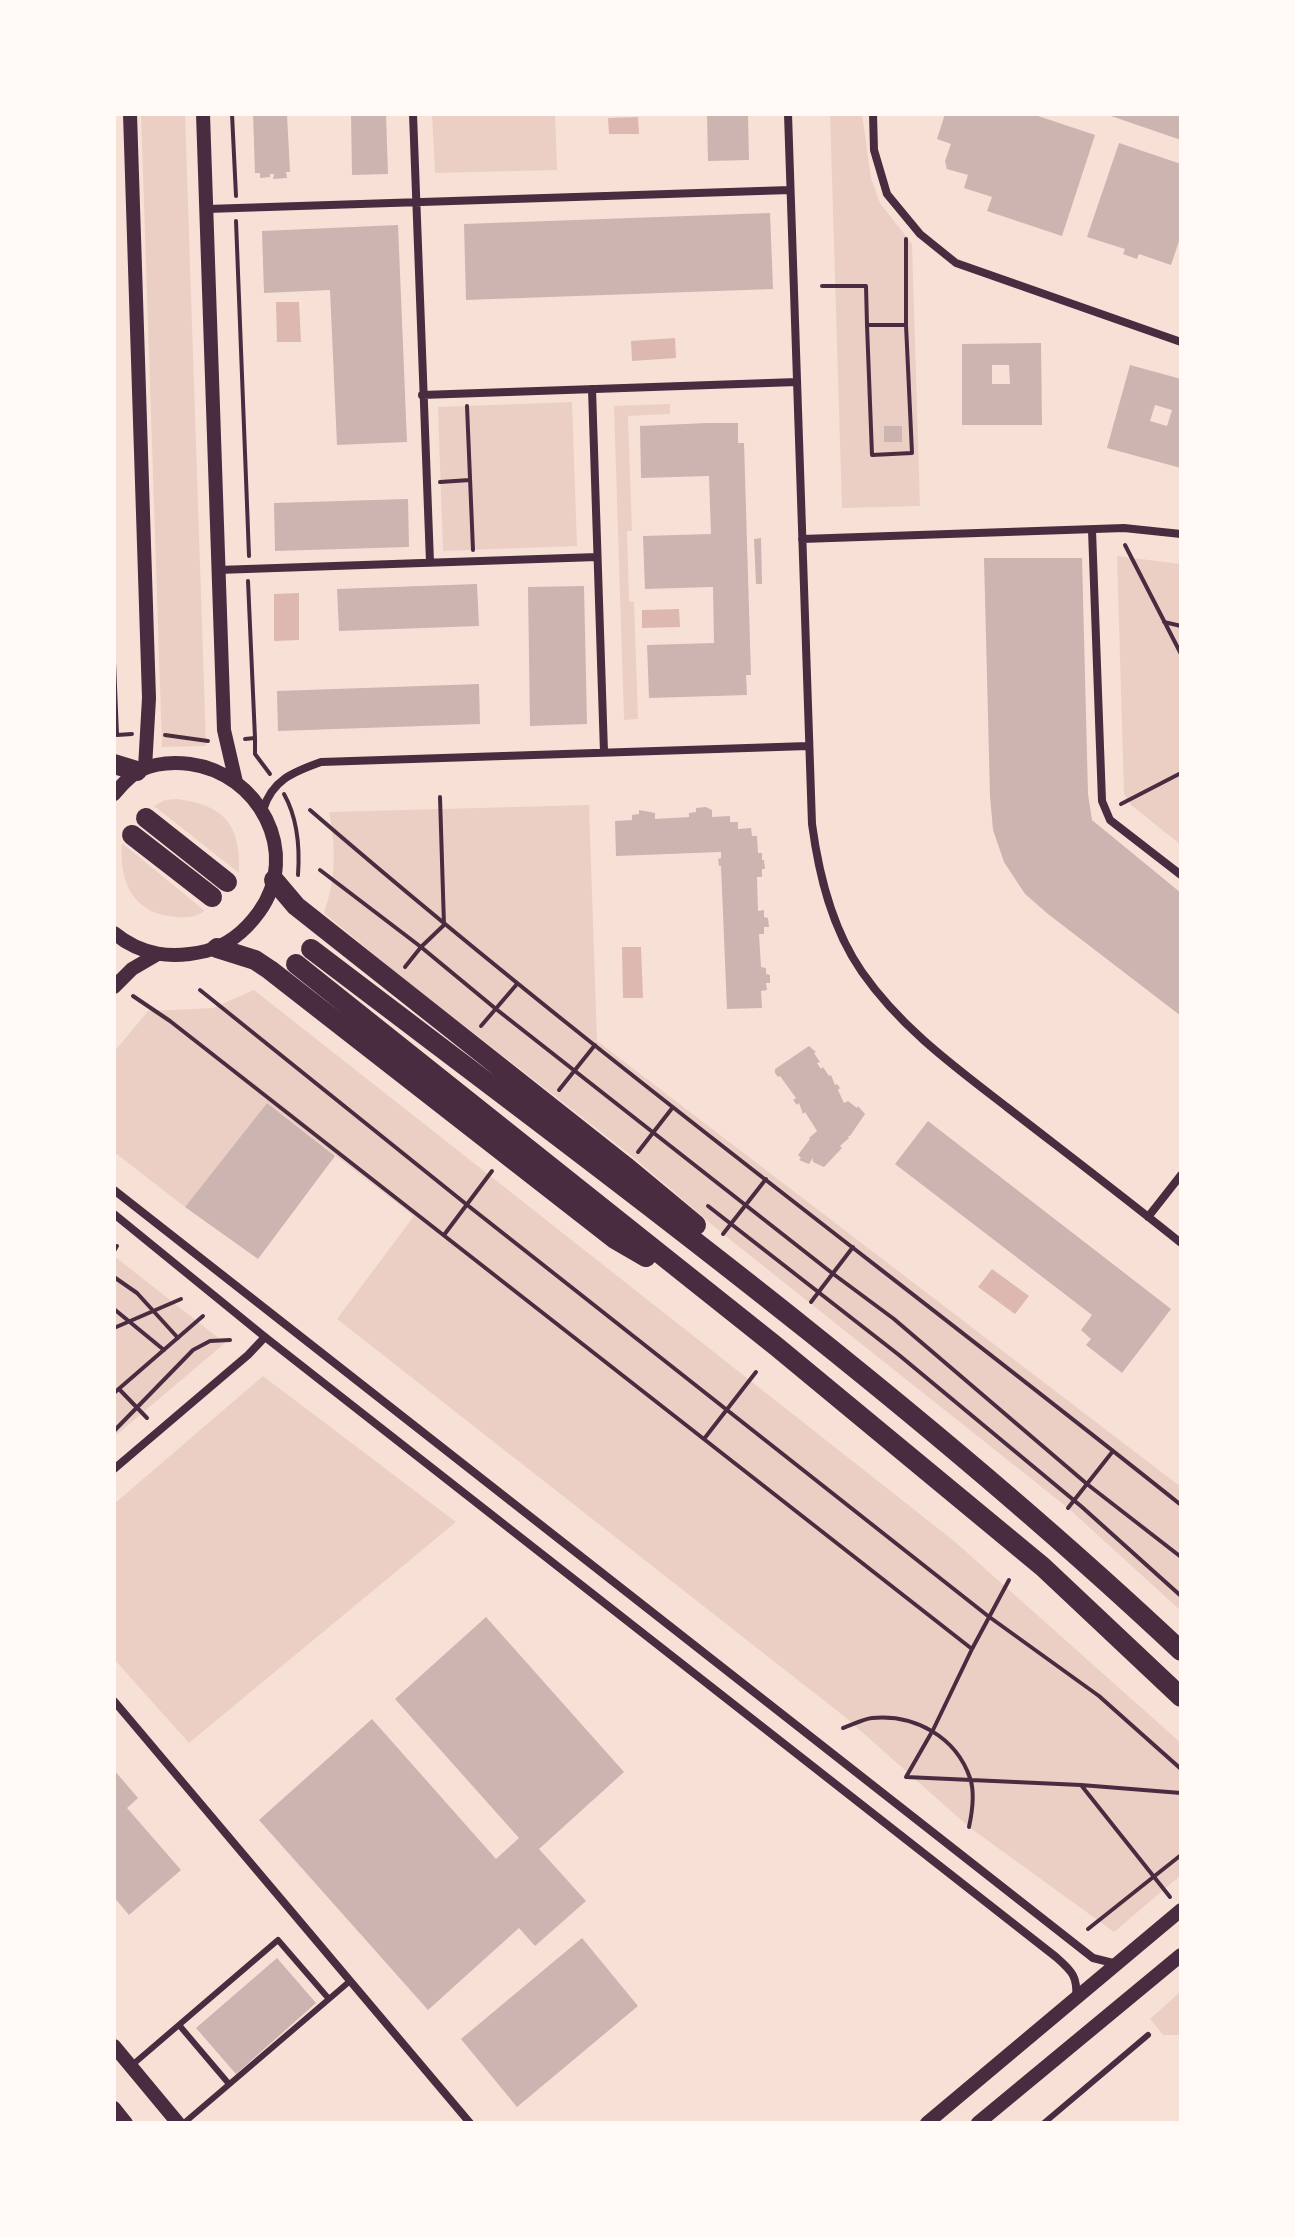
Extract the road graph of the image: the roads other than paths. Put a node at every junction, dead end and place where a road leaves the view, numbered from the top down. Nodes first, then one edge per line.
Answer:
1 (130, 114) edge
2 (203, 114) edge
3 (413, 114) edge
4 (788, 114) edge
5 (873, 114) edge
6 (790, 190) junction
7 (416, 202) junction
8 (207, 209) junction
9 (1181, 342) edge
10 (797, 382) junction
11 (592, 389) junction
12 (422, 395) junction
13 (1092, 530) junction
14 (1181, 534) edge
15 (802, 539) junction
16 (597, 557) junction
17 (430, 562) junction
18 (217, 570) junction
19 (808, 746) junction
20 (604, 752) junction
21 (114, 764) edge
22 (141, 770) junction
23 (236, 782) junction
24 (114, 794) edge
25 (263, 810) junction
26 (146, 818) dead end
27 (132, 835) dead end
28 (1181, 875) edge
29 (274, 880) junction
30 (227, 882) dead end
31 (212, 897) dead end
32 (114, 933) edge
33 (217, 948) junction
34 (311, 949) dead end
35 (156, 955) junction
36 (296, 964) dead end
37 (114, 987) edge
38 (1181, 1175) edge
39 (114, 1190) edge
40 (114, 1214) edge
41 (1148, 1217) junction
42 (1181, 1243) edge
43 (683, 1274) junction
44 (741, 1276) junction
45 (265, 1337) junction
46 (114, 1469) edge
47 (1181, 1651) edge
48 (1181, 1697) edge
49 (114, 1701) edge
50 (1181, 1910) edge
51 (1181, 1955) edge
52 (1117, 1964) junction
53 (350, 1981) junction
54 (1076, 1998) junction
55 (329, 1999) junction
56 (179, 2025) junction
57 (1148, 2035) dead end
58 (114, 2046) edge
59 (131, 2066) junction
60 (229, 2084) junction
61 (114, 2108) edge
62 (126, 2123) edge
63 (181, 2123) edge
64 (470, 2123) edge
65 (927, 2123) edge
66 (978, 2123) edge
67 (1044, 2123) edge

1 - 22 street
2 - 8 street
3 - 7 street
4 - 6 street
5 - 9 street
6 - 7 street
6 - 10 street
7 - 8 street
7 - 12 street
8 - 18 street
10 - 11 street
10 - 15 street
11 - 12 street
11 - 16 street
12 - 17 street
13 - 14 street
13 - 15 street
13 - 28 street
15 - 19 street
16 - 17 street
16 - 20 street
17 - 18 street
18 - 23 street
19 - 20 street
19 - 41 street
20 - 25 street
21 - 22 main road
22 - 23 street
22 - 24 street
23 - 25 street
25 - 29 street
26 - 30 main road
27 - 31 main road
29 - 33 street
29 - 44 main road
32 - 35 street
33 - 35 street
33 - 43 main road
34 - 44 main road
35 - 37 street
36 - 43 main road
38 - 41 street
39 - 52 street
40 - 45 street
41 - 42 street
43 - 48 main road
44 - 47 main road
45 - 46 street
45 - 54 street
49 - 53 street
50 - 52 street
51 - 66 street
52 - 54 street
53 - 55 lane
53 - 64 street
54 - 65 street
55 - 56 lane
55 - 60 lane
56 - 59 lane
56 - 60 lane
57 - 67 lane
58 - 59 street
59 - 63 street
60 - 63 lane
61 - 62 street

